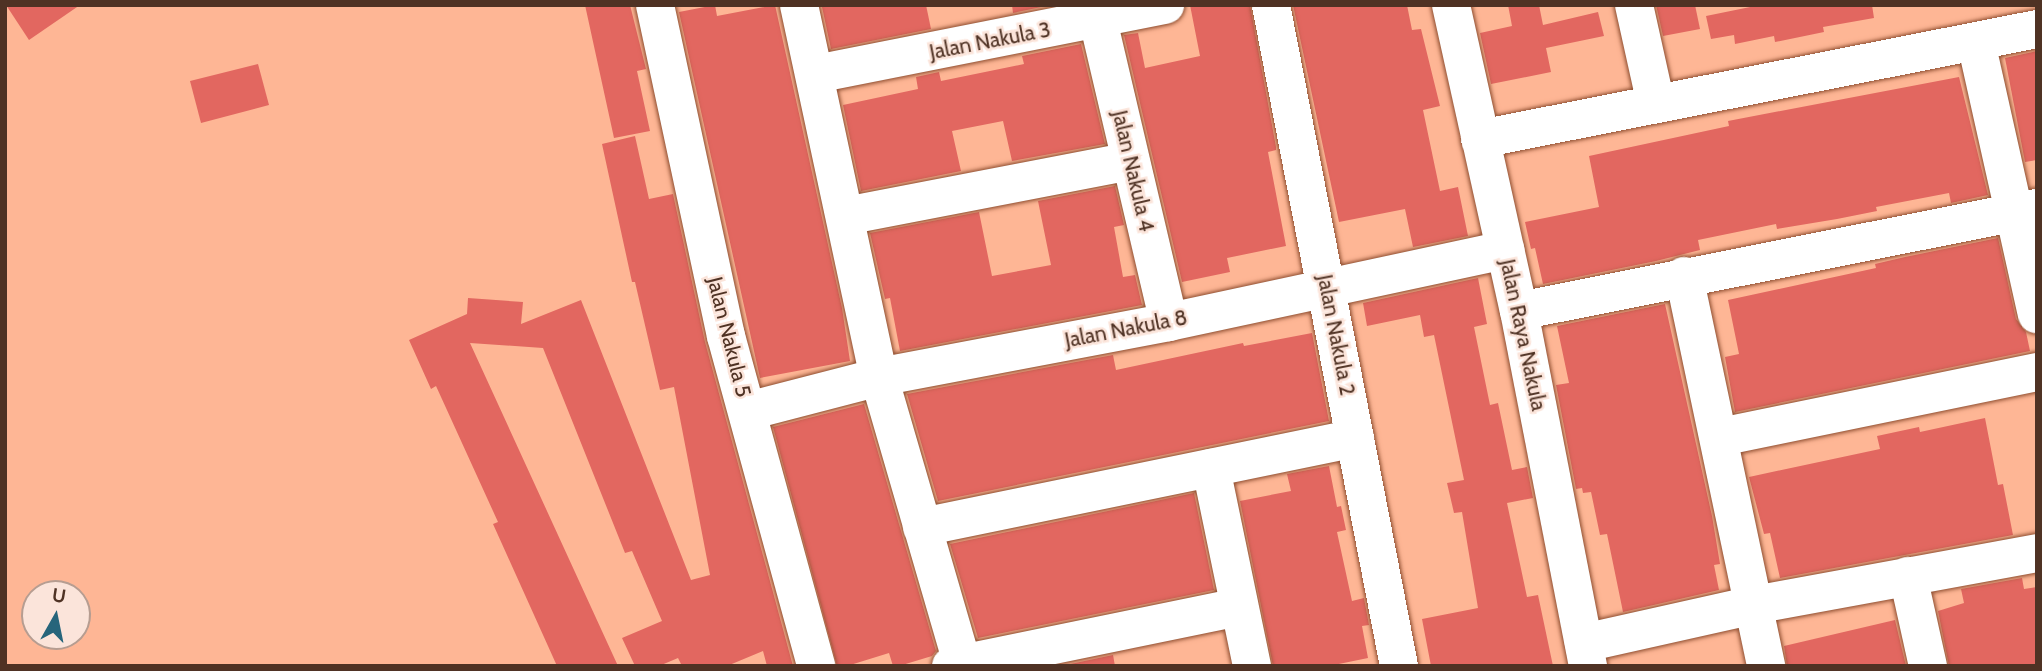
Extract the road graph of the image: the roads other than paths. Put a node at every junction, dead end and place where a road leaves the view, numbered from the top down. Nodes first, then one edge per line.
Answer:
1 (655, 5) edge
2 (799, 5) edge
3 (1165, 5) edge
4 (1271, 5) edge
5 (1451, 5) edge
6 (1634, 5) edge
7 (1098, 20) junction
8 (2037, 29) edge
9 (1976, 42) junction
10 (816, 74) junction
11 (1656, 104) junction
12 (1480, 139) junction
13 (1130, 162) junction
14 (2026, 210) edge
15 (845, 216) junction
16 (1505, 250) junction
17 (1684, 276) junction
18 (1327, 287) junction
19 (1519, 311) junction
20 (2037, 314) edge
21 (1169, 322) junction
22 (2037, 372) edge
23 (879, 377) junction
24 (748, 411) junction
25 (1720, 437) junction
26 (1355, 438) junction
27 (1211, 468) junction
28 (922, 527) junction
29 (2037, 553) edge
30 (1908, 576) junction
31 (1754, 605) junction
32 (1239, 607) junction
33 (1586, 654) edge
34 (1014, 660) edge
35 (957, 664) edge
36 (817, 666) edge
37 (1252, 666) edge
38 (1399, 666) edge
39 (1766, 666) edge
40 (1928, 666) edge

1 - 24 street, Jalan Nakula 5
2 - 10 street
3 - 7 street, Jalan Nakula 3
4 - 18 street, Jalan Nakula 2
5 - 12 street, Jalan Raya Nakula
6 - 11 street
7 - 10 street, Jalan Nakula 3
7 - 13 street, Jalan Nakula 4
8 - 9 street
9 - 11 street
9 - 14 street
10 - 15 street
11 - 12 street
12 - 16 street, Jalan Raya Nakula
13 - 15 street
13 - 21 street, Jalan Nakula 4
14 - 17 street
14 - 20 street
15 - 23 street
16 - 18 street, Jalan Nakula 8
16 - 19 street, Jalan Raya Nakula
17 - 19 street
17 - 25 street
18 - 21 street, Jalan Nakula 8
18 - 26 street, Jalan Nakula 2
19 - 33 street, Jalan Raya Nakula
21 - 23 street, Jalan Nakula 8
22 - 25 street
23 - 24 street, Jalan Nakula 8
23 - 28 street
24 - 36 street, Jalan Nakula 5
25 - 31 street
26 - 27 street
26 - 38 street, Jalan Nakula 2
27 - 28 street
27 - 32 street
28 - 35 street
29 - 30 street
30 - 31 street
30 - 40 street
31 - 33 street
31 - 39 street
32 - 34 street
32 - 37 street
34 - 35 street

